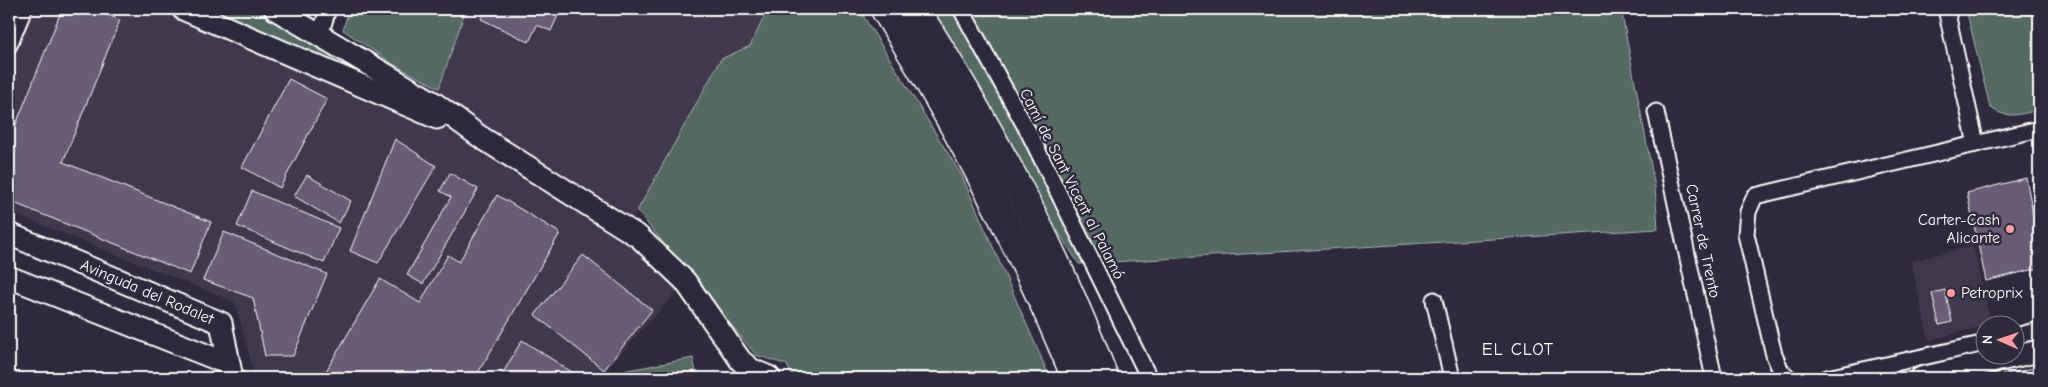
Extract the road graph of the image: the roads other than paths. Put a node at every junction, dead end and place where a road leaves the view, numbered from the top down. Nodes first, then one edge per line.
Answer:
1 (24, 9) edge
2 (183, 9) edge
3 (275, 9) edge
4 (328, 9) edge
5 (885, 9) edge
6 (915, 9) edge
7 (961, 9) edge
8 (1946, 9) edge
9 (320, 35) junction
10 (9, 45) edge
11 (1656, 112) dead end
12 (2039, 129) edge
13 (479, 136) junction
14 (1976, 144) junction
15 (9, 234) edge
16 (9, 277) edge
17 (1434, 300) dead end
18 (2039, 330) edge
19 (2026, 333) edge
20 (1976, 345) edge
21 (2039, 351) edge
22 (743, 369) edge
23 (231, 371) edge
24 (767, 378) edge
25 (1076, 378) edge
26 (1104, 378) edge
27 (1149, 378) edge
28 (1452, 378) edge
29 (1714, 378) edge
30 (1788, 378) edge
31 (1827, 378) edge
32 (1920, 378) edge

1 - 10 street
2 - 13 street
3 - 9 street
4 - 9 street
5 - 25 highway
6 - 26 highway
7 - 27 street, Camí de Sant Vicent al Palamó
8 - 14 street
9 - 13 street
11 - 29 street, Carrer de Trento
12 - 14 street
13 - 22 street
14 - 30 street
15 - 23 street, Avinguda del Rodalet
16 - 23 street, Avinguda del Rodalet
17 - 28 street
18 - 19 street
20 - 31 street
21 - 32 street
22 - 24 street

